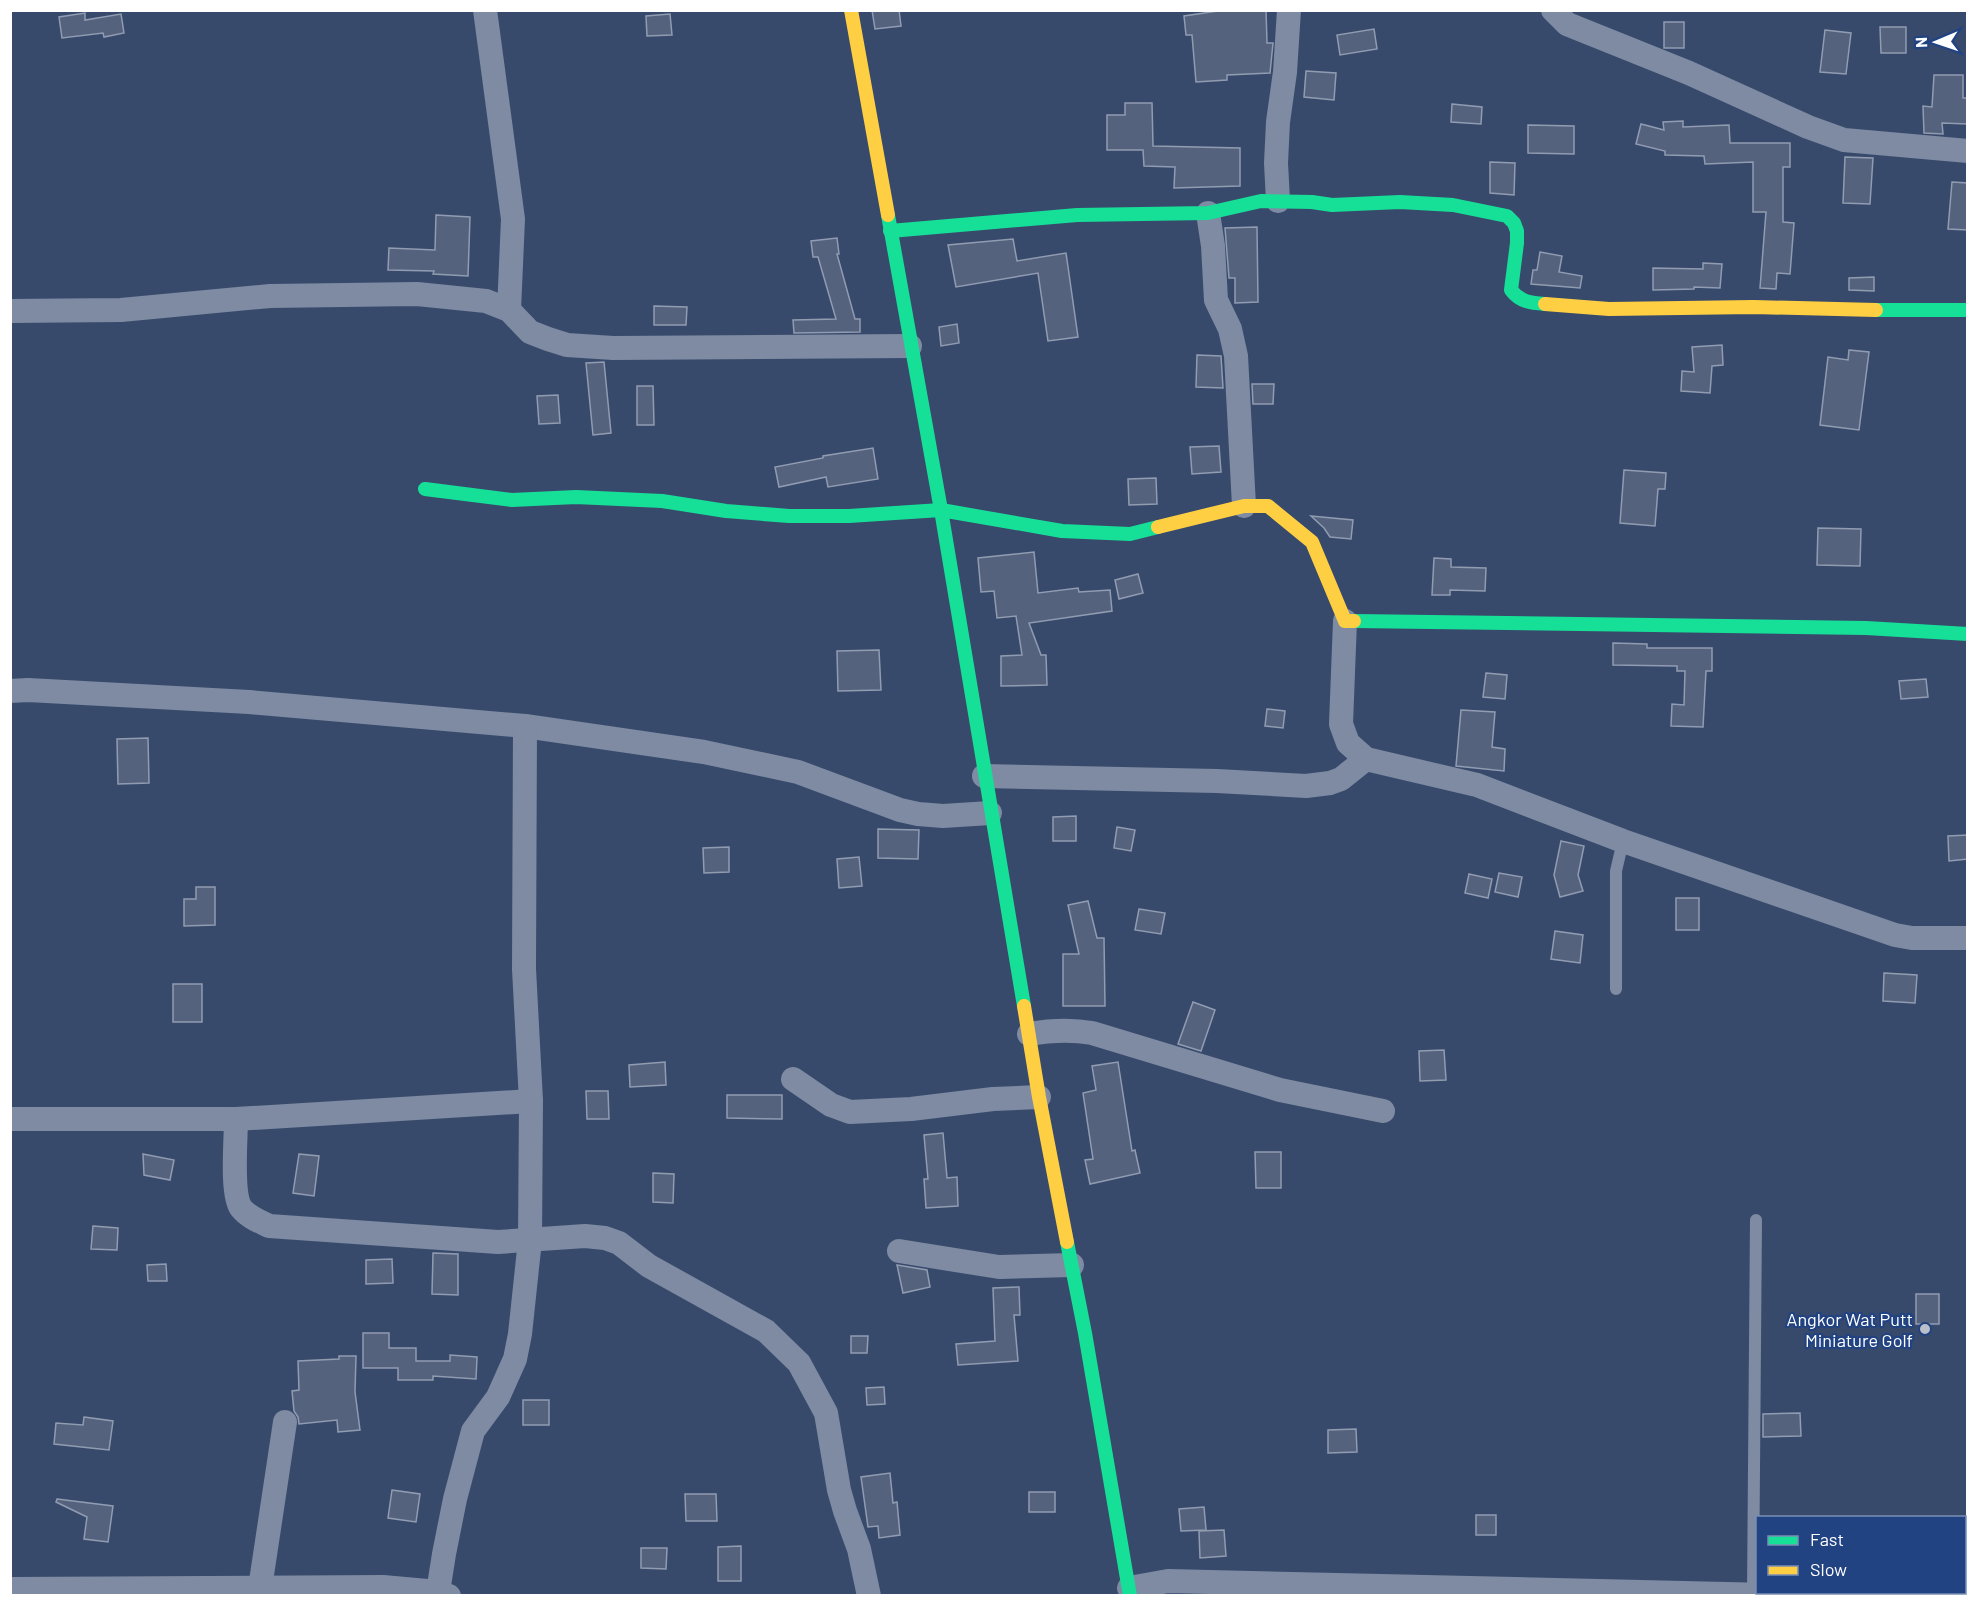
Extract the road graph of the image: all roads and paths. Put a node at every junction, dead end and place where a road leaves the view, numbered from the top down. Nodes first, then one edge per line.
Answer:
1 (485, 10) edge
2 (851, 10) edge
3 (1289, 10) edge
4 (1553, 10) edge
5 (1968, 151) edge
6 (1278, 201) junction
7 (1208, 213) junction
8 (890, 231) junction
9 (509, 310) junction
10 (1968, 310) edge
11 (10, 311) edge
12 (910, 346) junction
13 (425, 489) dead end
14 (1244, 507) junction
15 (940, 510) junction
16 (1345, 621) junction
17 (1968, 634) edge
18 (10, 691) edge
19 (525, 726) junction
20 (1366, 759) junction
21 (984, 776) junction
22 (990, 813) junction
23 (1623, 841) junction
24 (1968, 938) edge
25 (1616, 990) dead end
26 (1029, 1034) junction
27 (793, 1079) dead end
28 (1039, 1097) junction
29 (531, 1101) junction
30 (1383, 1111) dead end
31 (10, 1119) edge
32 (236, 1119) junction
33 (1756, 1220) dead end
34 (530, 1240) junction
35 (899, 1251) dead end
36 (1072, 1265) junction
37 (285, 1422) dead end
38 (10, 1589) edge
39 (259, 1592) edge
40 (1130, 1592) edge
41 (444, 1594) edge
42 (1753, 1594) edge
43 (868, 1596) edge
44 (1811, 1596) edge

1 - 9 street
2 - 8 street
3 - 6 street
4 - 5 street
6 - 7 street
6 - 10 street
7 - 8 street
7 - 14 street
8 - 12 street
9 - 11 street
9 - 12 street
12 - 15 street
13 - 15 street
14 - 15 street
14 - 16 street
15 - 21 street
16 - 17 street
16 - 20 street
18 - 19 street
19 - 22 street
19 - 29 street
20 - 21 street
20 - 23 street
21 - 22 street
22 - 26 street
23 - 24 street
23 - 25 lane
26 - 28 street
26 - 30 street
27 - 28 street
28 - 36 street
29 - 32 street
29 - 34 street
31 - 32 street
32 - 34 street
33 - 42 lane
34 - 41 street
34 - 43 street
35 - 36 street
36 - 40 street
37 - 39 street
38 - 39 street
39 - 41 street
40 - 42 street
42 - 44 street

